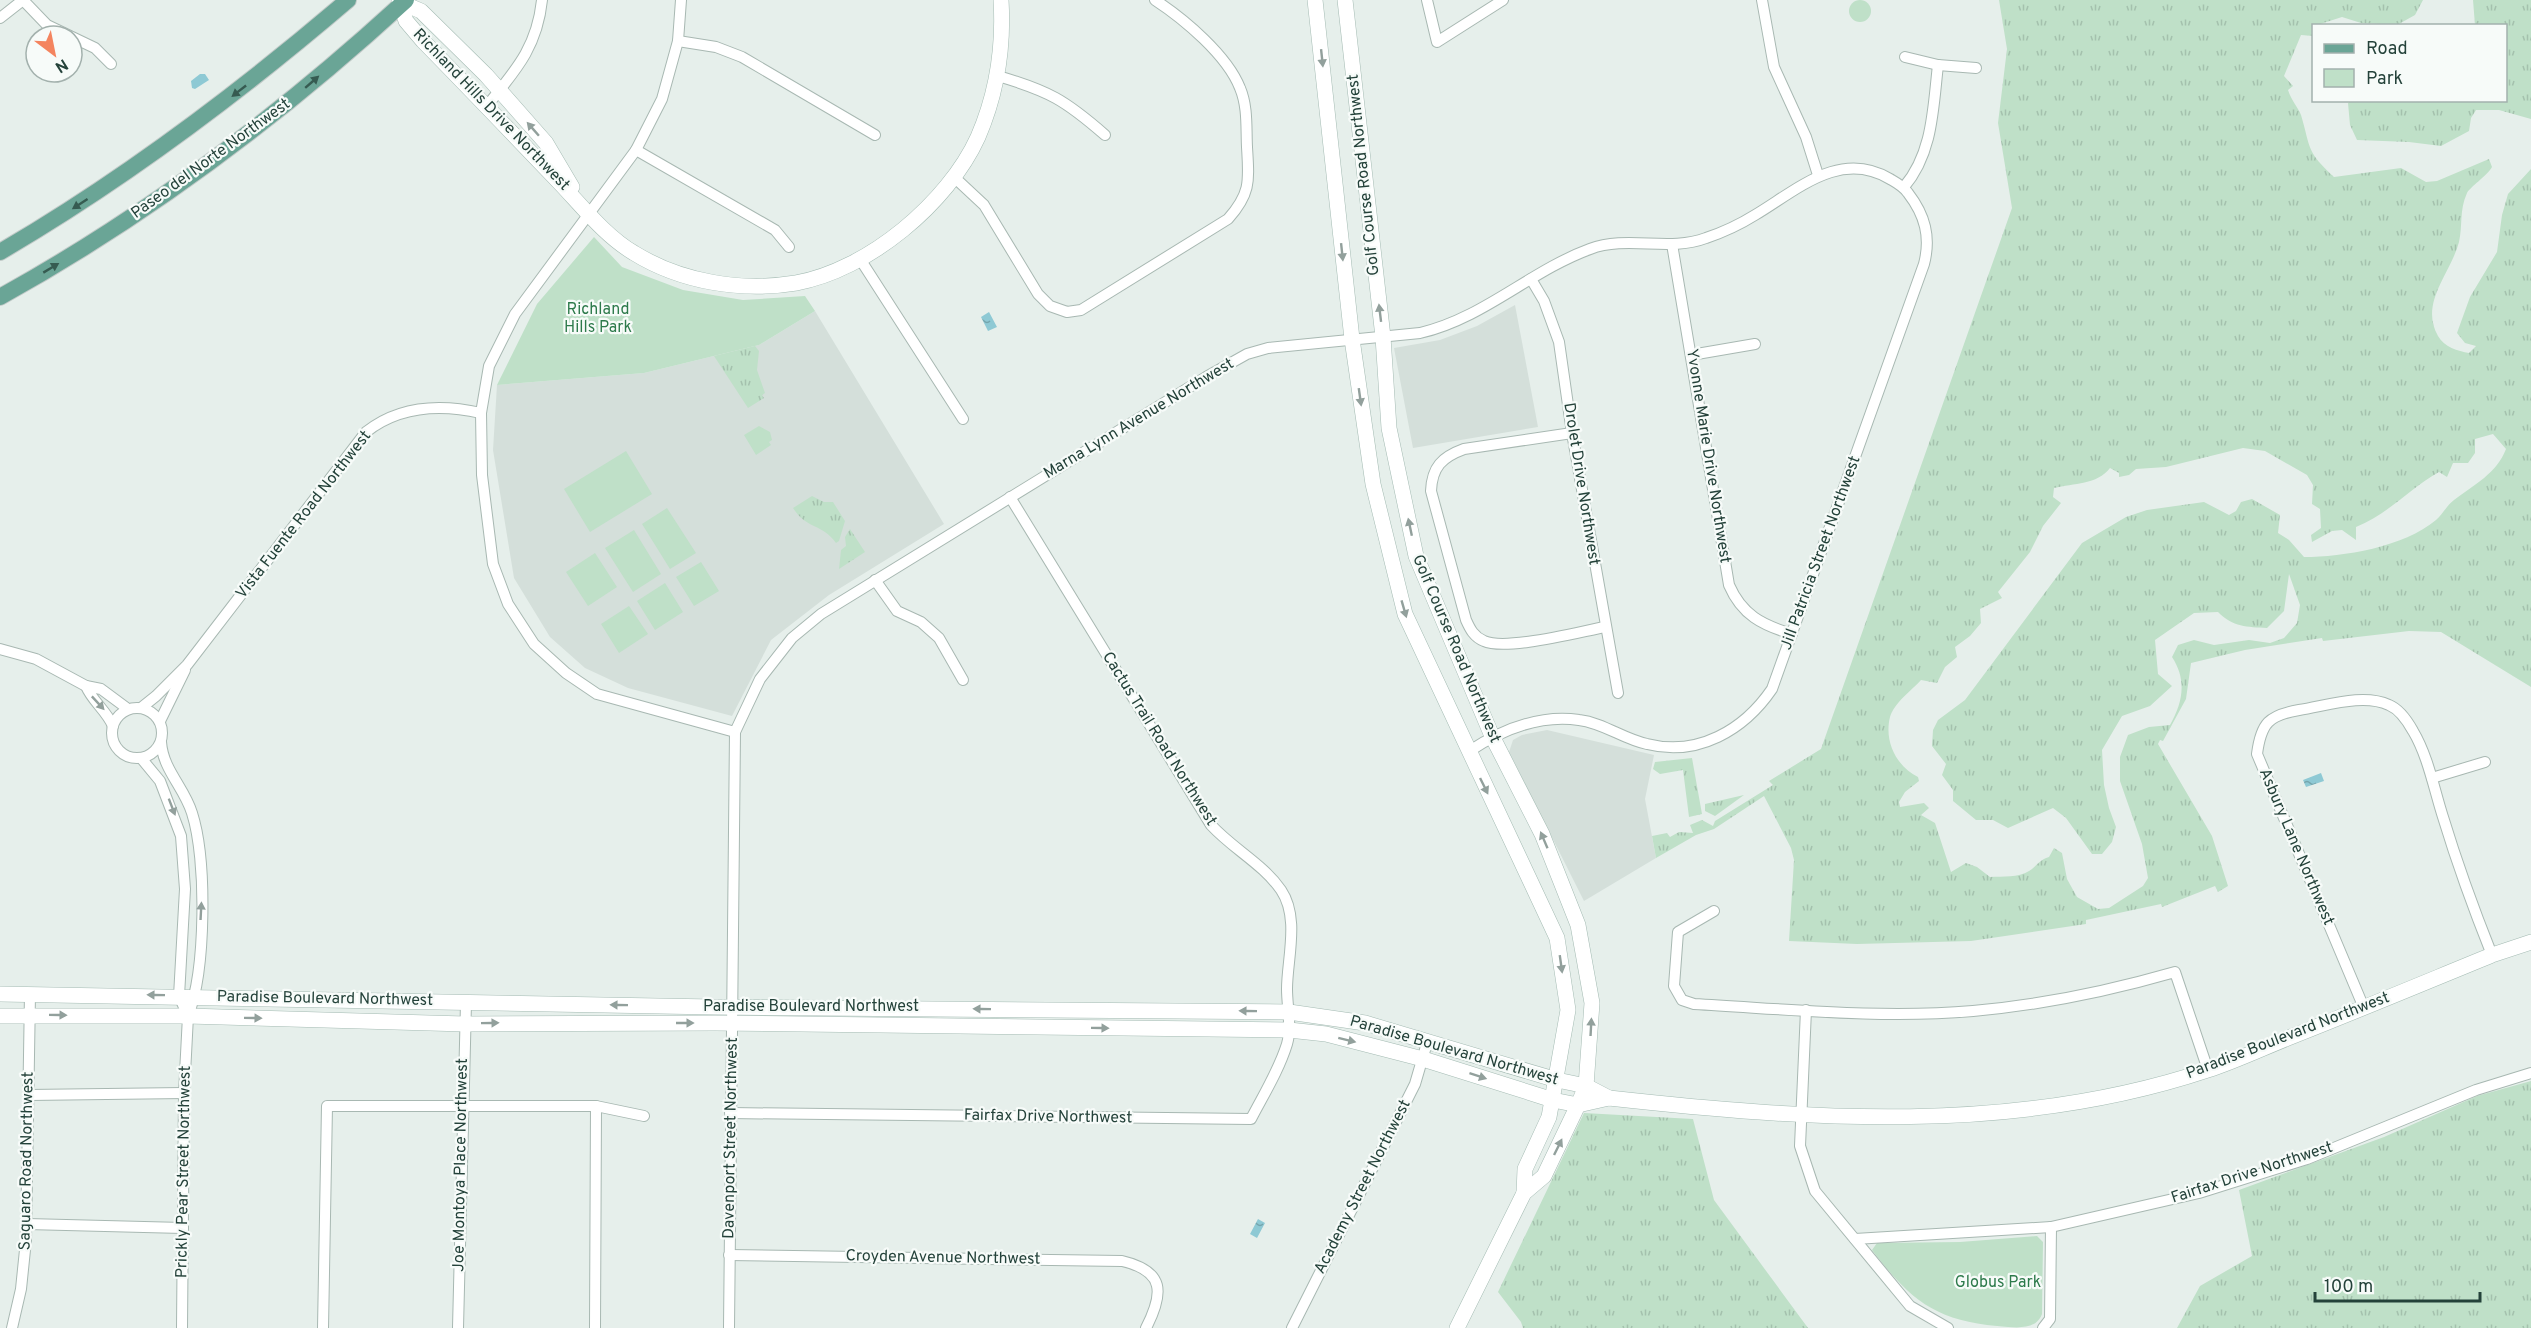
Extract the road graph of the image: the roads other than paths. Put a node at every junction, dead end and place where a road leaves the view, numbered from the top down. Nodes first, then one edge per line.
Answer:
1 (23, 0) edge
2 (348, 0) edge
3 (542, 0) edge
4 (681, 0) edge
5 (1002, 0) edge
6 (1155, 0) edge
7 (1316, 0) edge
8 (1345, 0) edge
9 (1427, 0) edge
10 (1503, 0) edge
11 (1762, 0) edge
12 (402, 1) edge
13 (0, 18) edge
14 (46, 24) edge
15 (678, 41) junction
16 (84, 42) edge
17 (1905, 57) dead end
18 (111, 64) dead end
19 (1938, 65) junction
20 (1976, 68) dead end
21 (998, 76) junction
22 (499, 90) junction
23 (486, 107) junction
24 (875, 135) dead end
25 (1105, 135) dead end
26 (636, 150) junction
27 (1818, 175) junction
28 (954, 177) junction
29 (1904, 187) junction
30 (589, 212) junction
31 (1672, 244) junction
32 (789, 248) dead end
33 (0, 252) edge
34 (860, 259) junction
35 (1531, 279) junction
36 (0, 297) edge
37 (1383, 337) junction
38 (1352, 339) junction
39 (1755, 344) dead end
40 (1691, 355) junction
41 (481, 413) junction
42 (963, 419) dead end
43 (1572, 433) junction
44 (1010, 497) junction
45 (875, 580) junction
46 (1605, 627) junction
47 (1792, 634) junction
48 (0, 649) edge
49 (188, 665) junction
50 (963, 680) dead end
51 (86, 686) junction
52 (1618, 693) dead end
53 (141, 708) junction
54 (128, 709) junction
55 (160, 722) junction
56 (112, 726) junction
57 (735, 732) junction
58 (1492, 736) junction
59 (161, 742) junction
60 (1468, 752) junction
61 (141, 758) junction
62 (2485, 762) dead end
63 (2432, 778) junction
64 (1714, 911) dead end
65 (2531, 942) edge
66 (2492, 955) junction
67 (0, 994) edge
68 (30, 994) junction
69 (179, 996) junction
70 (196, 996) junction
71 (466, 1003) junction
72 (733, 1007) junction
73 (869, 1008) junction
74 (2364, 1008) junction
75 (1040, 1009) junction
76 (1060, 1009) junction
77 (1130, 1010) junction
78 (1806, 1010) junction
79 (1289, 1012) junction
80 (31, 1015) junction
81 (0, 1016) edge
82 (188, 1016) junction
83 (465, 1024) junction
84 (734, 1024) junction
85 (815, 1026) junction
86 (1020, 1027) junction
87 (1076, 1027) junction
88 (1154, 1028) junction
89 (1289, 1030) junction
90 (1427, 1043) junction
91 (1423, 1059) junction
92 (2208, 1070) junction
93 (2531, 1073) edge
94 (1557, 1080) junction
95 (1586, 1086) junction
96 (184, 1093) junction
97 (29, 1095) junction
98 (1609, 1098) junction
99 (1552, 1100) junction
100 (462, 1105) junction
101 (1578, 1105) junction
102 (596, 1106) junction
103 (730, 1113) junction
104 (1801, 1115) junction
105 (644, 1116) dead end
106 (1524, 1193) junction
107 (27, 1224) junction
108 (2050, 1227) junction
109 (183, 1228) junction
110 (1855, 1239) junction
111 (729, 1255) junction
112 (12, 1328) edge
113 (182, 1328) edge
114 (323, 1328) edge
115 (458, 1328) edge
116 (595, 1328) edge
117 (729, 1328) edge
118 (1146, 1328) edge
119 (1292, 1328) edge
120 (1457, 1328) edge
121 (1948, 1328) edge
122 (2043, 1328) edge

1 - 13 street
1 - 14 street
2 -> 33 main road
3 - 22 street
4 - 15 street
5 - 21 street, Richland Hills Drive Northwest
6 - 28 street
7 -> 38 street, Golf Course Road Northwest
37 -> 8 street, Golf Course Road Northwest
9 - 10 street
11 - 27 street
12 - 22 street, Richland Hills Drive Northwest
12 - 23 street, Richland Hills Drive Northwest
36 -> 12 main road, Paseo del Norte Northwest
15 - 24 street
15 - 26 street
16 - 18 street
17 - 19 street
19 - 20 street
19 - 29 street
21 - 25 street
21 - 28 street, Richland Hills Drive Northwest
22 - 23 street
30 -> 22 street, Richland Hills Drive Northwest
23 - 30 street, Richland Hills Drive Northwest
26 - 30 street
26 - 32 street
27 - 29 street, Jill Patricia Street Northwest
27 - 31 street, Marna Lynn Avenue Northwest
28 - 34 street, Richland Hills Drive Northwest
29 - 47 street, Jill Patricia Street Northwest
30 - 34 street, Richland Hills Drive Northwest
30 - 41 street
31 - 35 street, Marna Lynn Avenue Northwest
31 - 40 street, Yvonne Marie Drive Northwest
34 - 42 street
35 - 37 street, Marna Lynn Avenue Northwest
35 - 43 street, Drolet Drive Northwest
37 - 38 street, Marna Lynn Avenue Northwest
58 -> 37 street, Golf Course Road Northwest
38 - 44 street, Marna Lynn Avenue Northwest
38 -> 60 street, Golf Course Road Northwest
39 - 40 street
40 - 47 street, Yvonne Marie Drive Northwest
41 - 49 street, Vista Fuente Road Northwest
41 - 57 street
43 - 46 street, Drolet Drive Northwest
43 - 46 street
44 - 45 street, Marna Lynn Avenue Northwest
44 - 79 street, Cactus Trail Road Northwest
45 - 50 street
45 - 57 street, Marna Lynn Avenue Northwest
46 - 52 street, Drolet Drive Northwest
47 - 58 street, Jill Patricia Street Northwest
48 - 51 street
49 - 53 street, Vista Fuente Road Northwest
49 - 55 street, Vista Fuente Road Northwest
51 - 54 street
51 -> 56 street
53 - 54 street
53 - 55 street
54 - 56 street
55 - 59 street
56 - 61 street
57 - 72 street, Davenport Street Northwest
58 - 60 street, Jill Patricia Street Northwest
95 -> 58 street, Golf Course Road Northwest
59 - 61 street
70 -> 59 street
60 -> 94 street, Golf Course Road Northwest
61 -> 69 street
62 - 63 street
63 - 66 street, Asbury Lane Northwest
63 - 74 street, Asbury Lane Northwest
64 - 78 street
65 - 66 street, Paradise Boulevard Northwest
66 - 74 street, Paradise Boulevard Northwest
67 - 68 street, Paradise Boulevard Northwest
69 -> 68 street, Paradise Boulevard Northwest
68 - 80 street, Saguaro Road Northwest
69 - 70 street, Paradise Boulevard Northwest
69 - 82 street
70 - 71 street, Paradise Boulevard Northwest
70 - 82 street
72 -> 71 street, Paradise Boulevard Northwest
71 - 83 street, Joe Montoya Place Northwest
72 - 73 street, Paradise Boulevard Northwest
72 - 84 street, Davenport Street Northwest
75 -> 73 street, Paradise Boulevard Northwest
73 - 85 street
74 - 92 street, Paradise Boulevard Northwest
75 - 76 street, Paradise Boulevard Northwest
75 - 86 street
76 - 77 street, Paradise Boulevard Northwest
76 - 87 street
79 -> 77 street, Paradise Boulevard Northwest
77 - 88 street
78 - 92 street
78 - 104 street
79 - 89 street, Fairfax Drive Northwest
79 - 90 street, Paradise Boulevard Northwest
80 - 81 street, Paradise Boulevard Northwest
80 -> 82 street, Paradise Boulevard Northwest
80 - 97 street, Saguaro Road Northwest
82 -> 83 street, Paradise Boulevard Northwest
82 - 96 street, Prickly Pear Street Northwest
83 -> 84 street, Paradise Boulevard Northwest
83 - 100 street, Joe Montoya Place Northwest
84 - 85 street, Paradise Boulevard Northwest
84 - 103 street, Davenport Street Northwest
85 - 86 street, Paradise Boulevard Northwest
86 - 87 street, Paradise Boulevard Northwest
87 -> 88 street, Paradise Boulevard Northwest
88 - 89 street, Paradise Boulevard Northwest
89 -> 91 street, Paradise Boulevard Northwest
89 - 103 street, Fairfax Drive Northwest
90 - 91 street, Academy Street Northwest
90 - 94 street, Paradise Boulevard Northwest
91 -> 99 street, Paradise Boulevard Northwest
91 - 119 street, Academy Street Northwest
92 - 104 street, Paradise Boulevard Northwest
93 - 108 street, Fairfax Drive Northwest
94 - 95 street, Paradise Boulevard Northwest
94 - 99 street, Golf Course Road Northwest
95 - 98 street, Paradise Boulevard Northwest
95 - 101 street, Golf Course Road Northwest
96 - 97 street
96 - 109 street, Prickly Pear Street Northwest
97 - 107 street, Saguaro Road Northwest
98 - 101 street, Paradise Boulevard Northwest
98 - 104 street, Paradise Boulevard Northwest
99 - 101 street, Paradise Boulevard Northwest
99 - 106 street, Golf Course Road Northwest
100 - 102 street
100 - 114 street
100 - 115 street, Joe Montoya Place Northwest
106 -> 101 street, Golf Course Road Northwest
102 - 105 street
102 - 116 street
103 - 111 street, Davenport Street Northwest
104 - 110 street
106 - 120 street, Golf Course Road Northwest
107 - 109 street
107 - 112 street, Saguaro Road Northwest
108 - 110 street, Fairfax Drive Northwest
108 - 122 street
109 - 113 street, Prickly Pear Street Northwest
110 - 121 street
111 - 117 street, Davenport Street Northwest
111 - 118 street, Croyden Avenue Northwest

